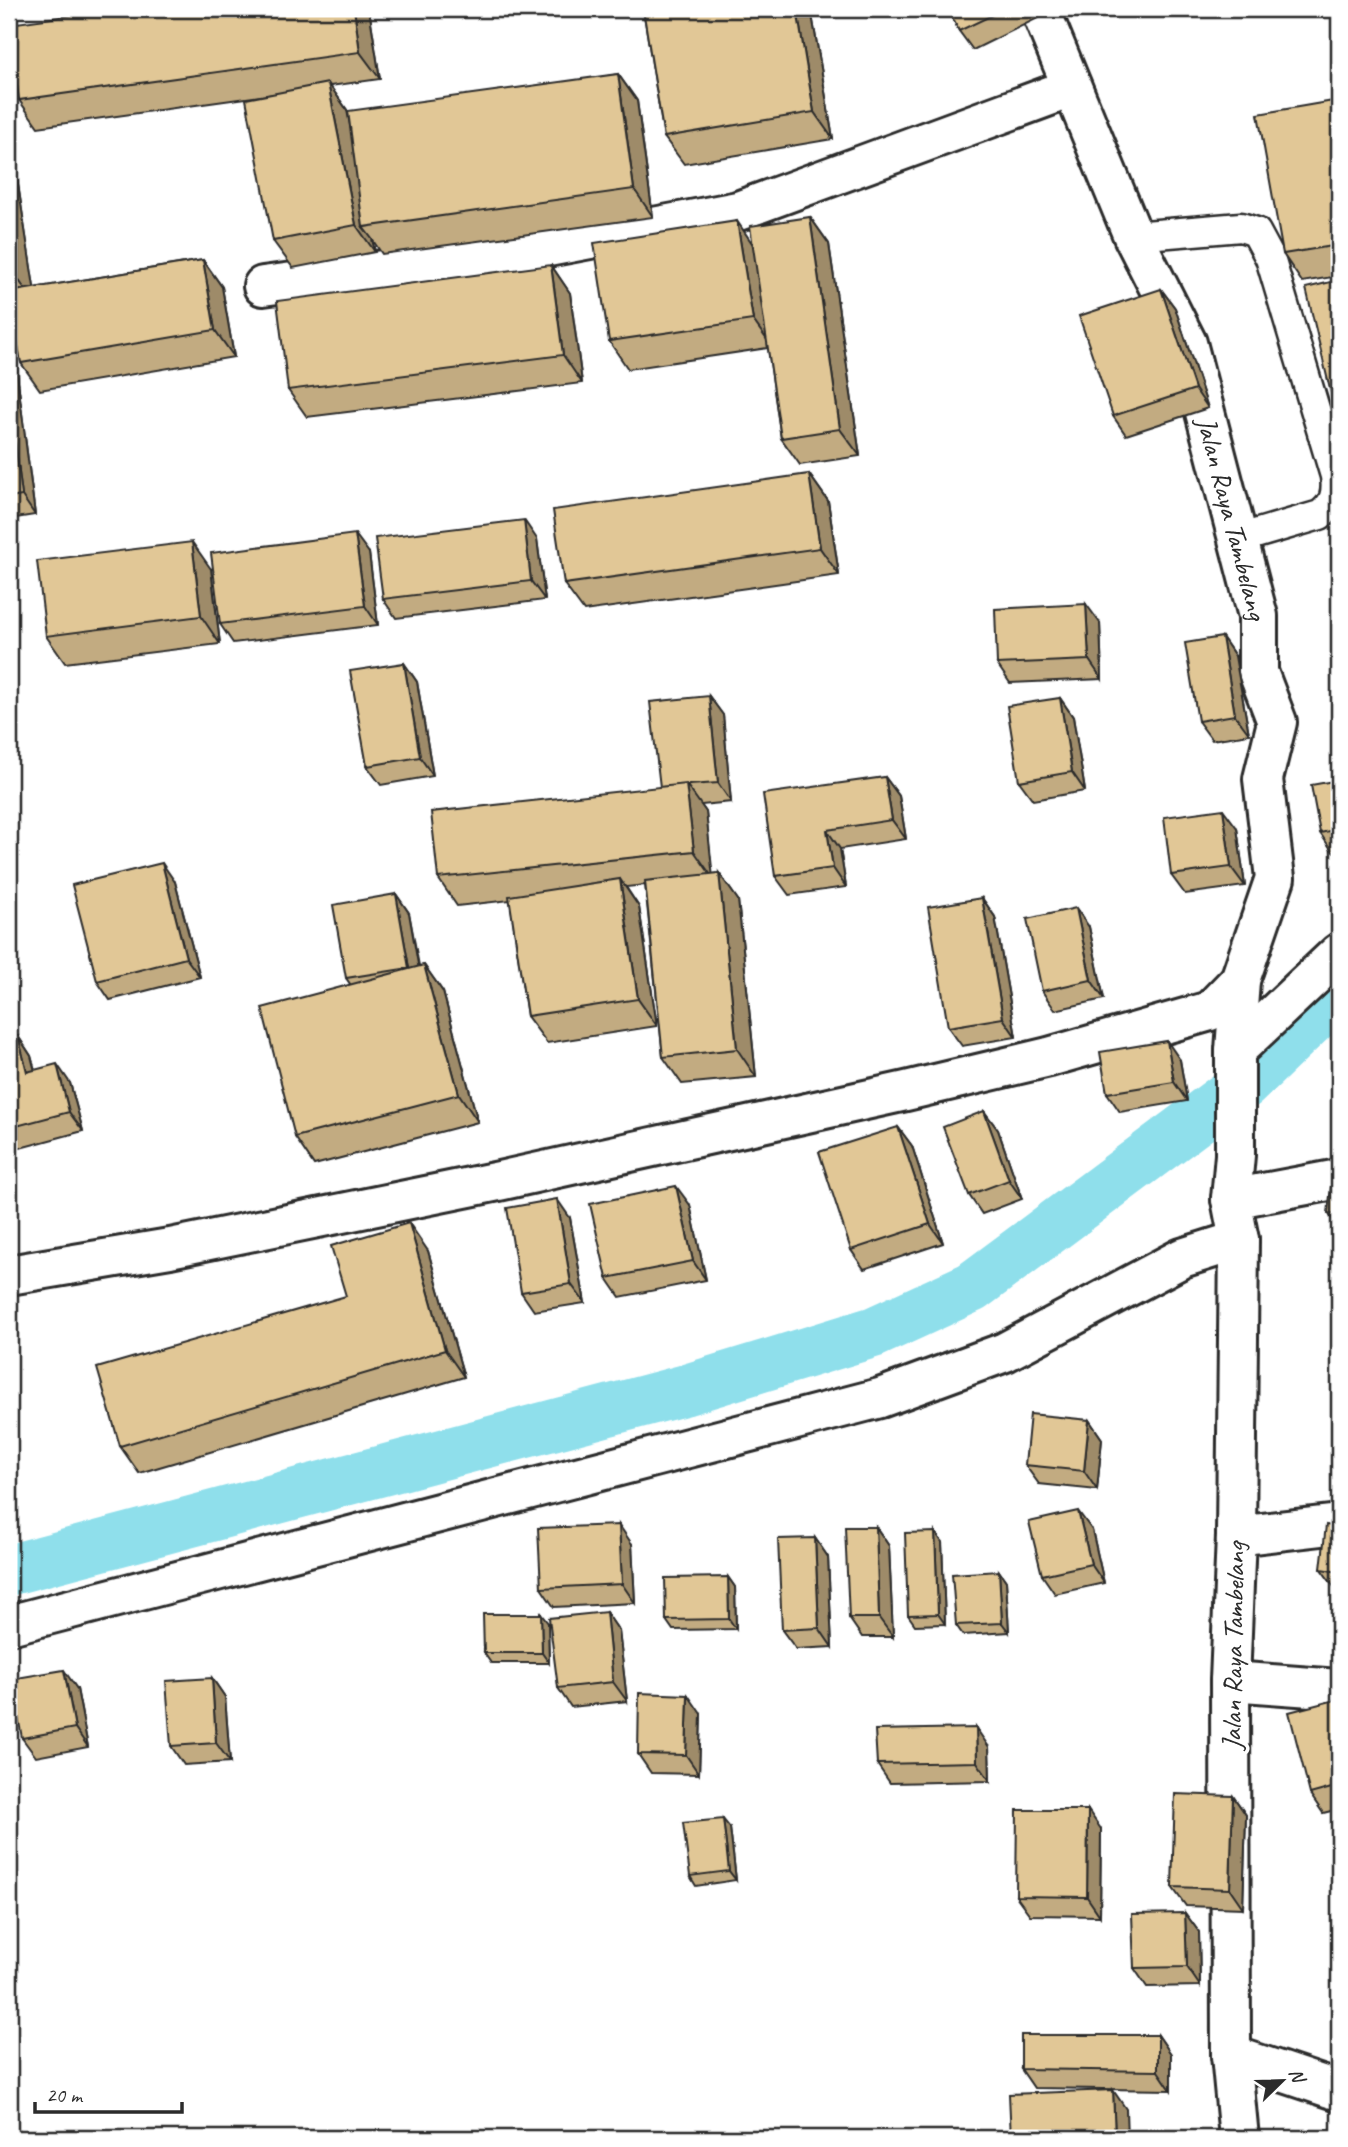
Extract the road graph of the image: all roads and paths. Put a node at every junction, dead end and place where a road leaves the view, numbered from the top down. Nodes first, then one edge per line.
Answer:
1 (1040, 9) edge
2 (1058, 92) junction
3 (1133, 236) junction
4 (263, 286) dead end
5 (1238, 539) junction
6 (1339, 953) edge
7 (1240, 980) junction
8 (1235, 1051) junction
9 (1339, 1179) edge
10 (1231, 1199) junction
11 (1239, 1240) junction
12 (9, 1275) edge
13 (1339, 1524) edge
14 (1236, 1536) junction
15 (9, 1625) edge
16 (1230, 1681) junction
17 (1339, 1689) edge
18 (1231, 2055) junction
19 (1339, 2091) edge
20 (1239, 2138) edge

1 - 2 main road, Jalan Raya Tambelang
2 - 3 main road, Jalan Raya Tambelang
2 - 4 main road
3 - 5 main road, Jalan Raya Tambelang
3 - 5 lane
5 - 7 main road, Jalan Raya Tambelang
6 - 8 main road
7 - 8 main road, Jalan Raya Tambelang
7 - 12 main road
8 - 10 main road, Jalan Raya Tambelang
9 - 10 main road
10 - 11 main road, Jalan Raya Tambelang
11 - 14 main road, Jalan Raya Tambelang
11 - 15 main road
13 - 14 main road
14 - 16 main road, Jalan Raya Tambelang
16 - 17 main road
16 - 18 main road, Jalan Raya Tambelang
18 - 19 main road
18 - 20 main road, Jalan Raya Tambelang

